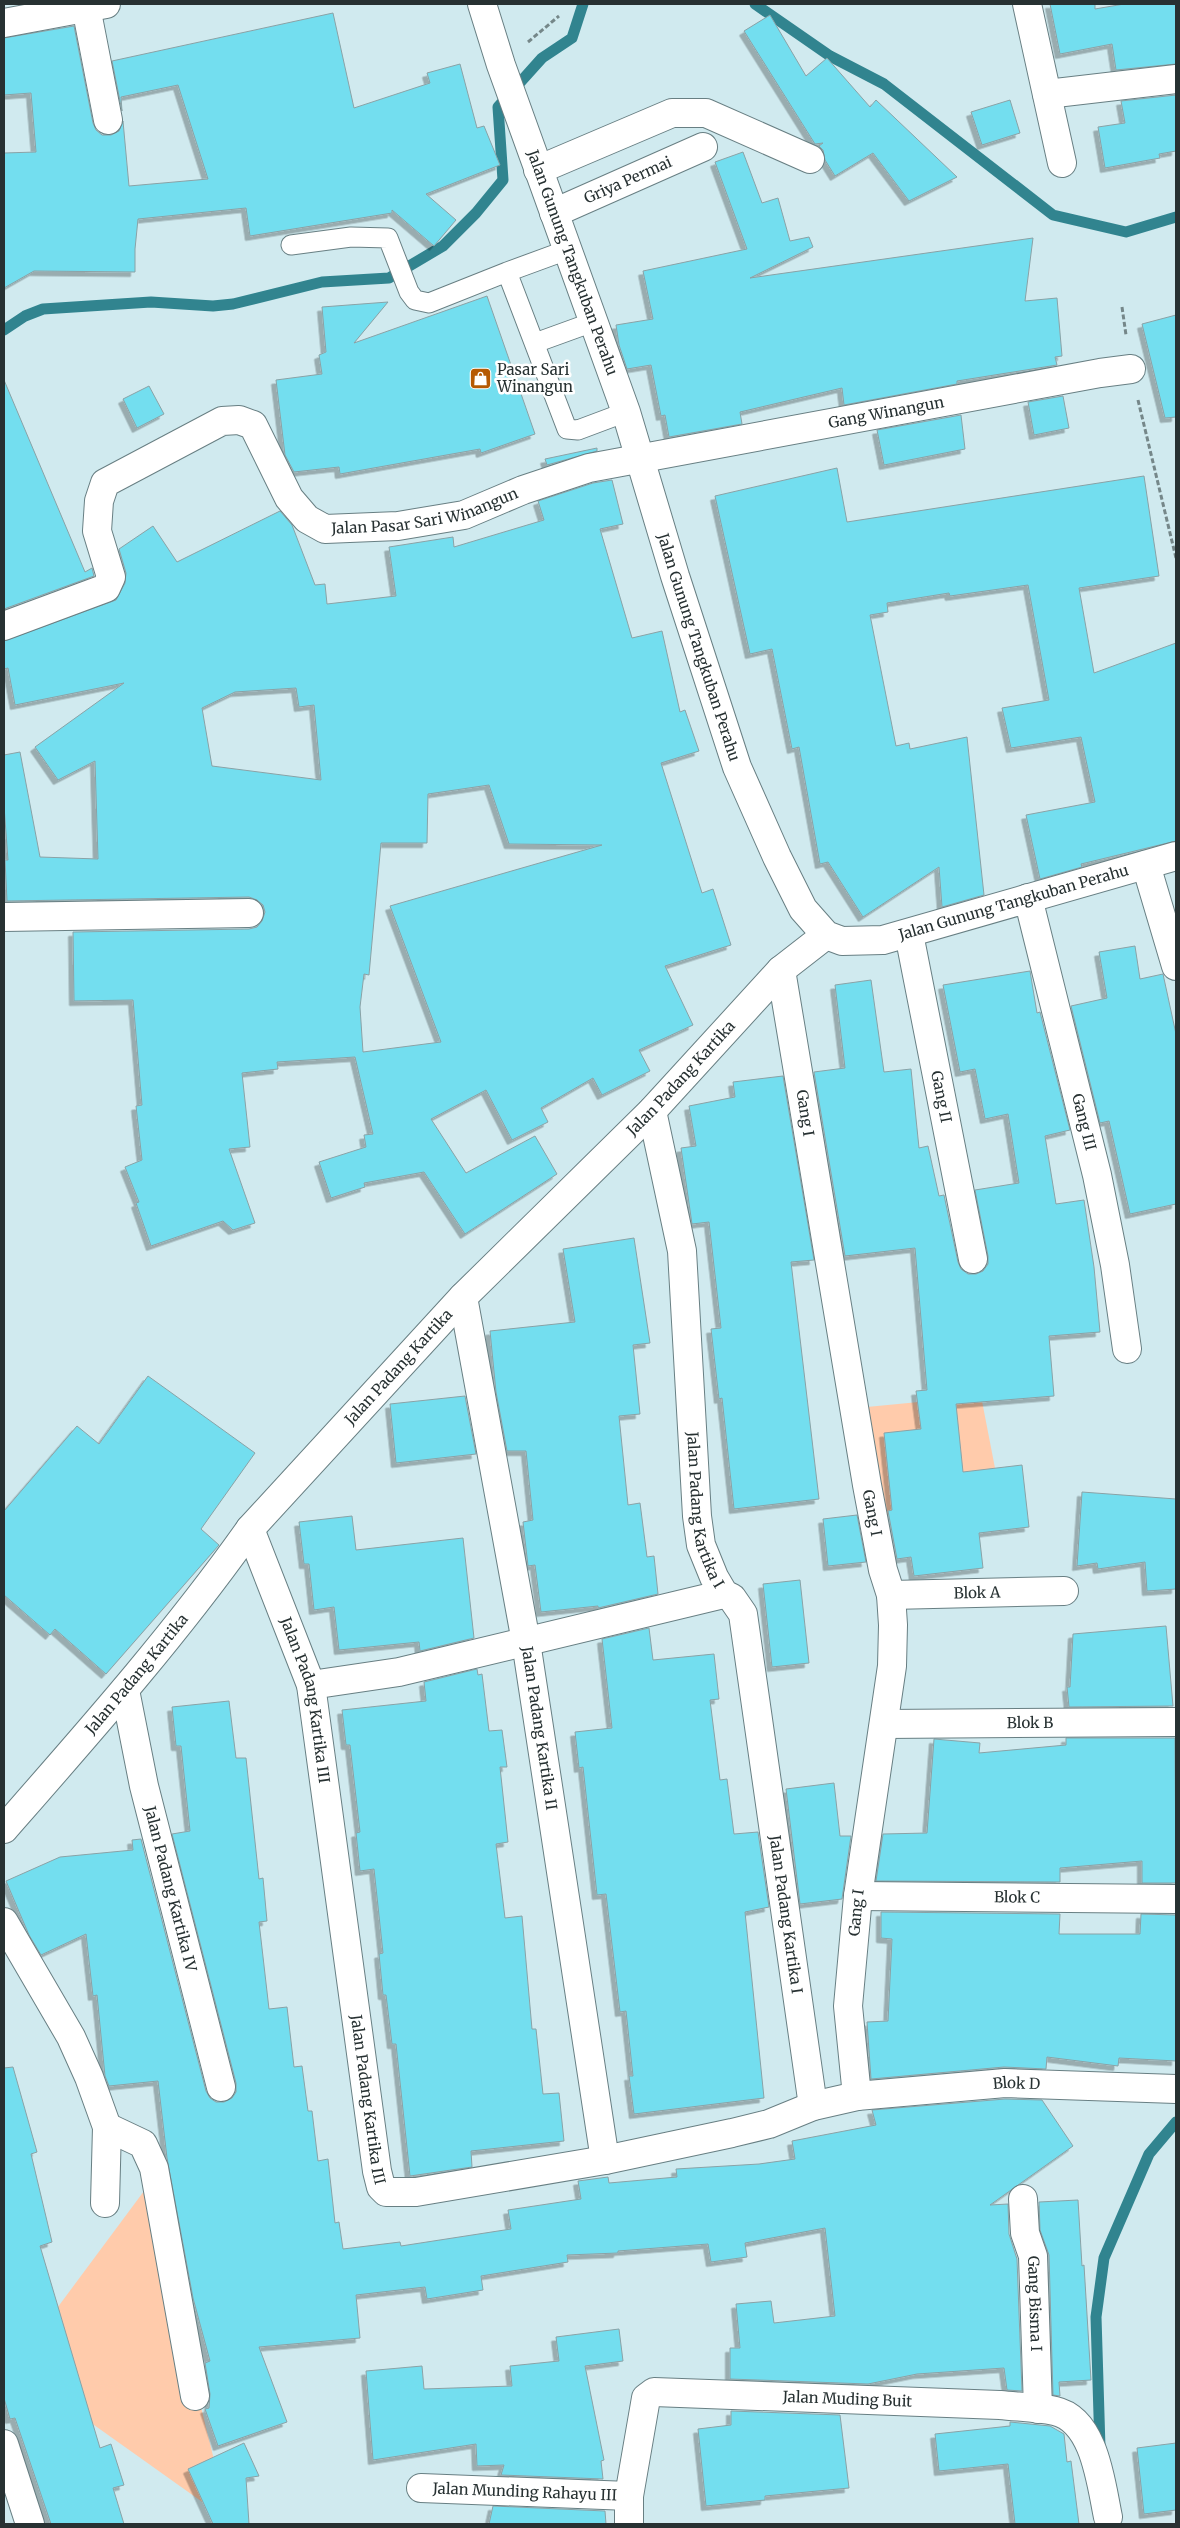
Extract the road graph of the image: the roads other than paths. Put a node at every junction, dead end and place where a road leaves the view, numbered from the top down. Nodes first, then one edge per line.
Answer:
1 (482, 4) edge
2 (1027, 4) edge
3 (96, 6) edge
4 (4, 23) edge
5 (1176, 79) edge
6 (1047, 94) junction
7 (108, 120) dead end
8 (703, 147) dead end
9 (810, 159) dead end
10 (1062, 164) dead end
11 (538, 170) junction
12 (554, 213) junction
13 (291, 246) dead end
14 (567, 250) junction
15 (507, 272) junction
16 (593, 322) junction
17 (535, 343) junction
18 (1131, 369) road end
19 (626, 412) junction
20 (641, 460) junction
21 (4, 626) edge
22 (1176, 856) edge
23 (1146, 865) junction
24 (1028, 898) junction
25 (249, 913) dead end
26 (4, 917) edge
27 (909, 934) junction
28 (826, 935) junction
29 (1176, 966) edge
30 (781, 970) junction
31 (652, 1111) junction
32 (974, 1259) dead end
33 (463, 1297) junction
34 (1127, 1349) dead end
35 (250, 1529) junction
36 (1064, 1591) dead end
37 (724, 1594) junction
38 (891, 1595) junction
39 (526, 1642) junction
40 (311, 1685) junction
41 (125, 1690) junction
42 (1176, 1722) edge
43 (884, 1724) junction
44 (4, 1829) edge
45 (858, 1896) junction
46 (1176, 1899) edge
47 (4, 1922) edge
48 (221, 2086) dead end
49 (1176, 2089) edge
50 (857, 2096) junction
51 (814, 2106) junction
52 (108, 2127) junction
53 (605, 2160) junction
54 (1023, 2200) dead end
55 (105, 2203) dead end
56 (194, 2396) dead end
57 (1038, 2409) junction
58 (4, 2444) edge
59 (421, 2488) dead end
60 (629, 2496) junction
61 (1108, 2517) dead end
62 (30, 2524) edge
63 (629, 2524) edge

1 - 11 street, Jalan Gunung Tangkuban Perahu
2 - 6 street
3 - 4 street
3 - 7 street
5 - 6 street
6 - 10 street
8 - 12 street, Griya Permai
9 - 11 street
11 - 12 street, Jalan Gunung Tangkuban Perahu
12 - 14 street, Jalan Gunung Tangkuban Perahu
13 - 15 lane
14 - 15 lane
14 - 16 street, Jalan Gunung Tangkuban Perahu
15 - 17 lane
16 - 17 lane
16 - 19 street, Jalan Gunung Tangkuban Perahu
17 - 19 lane
18 - 20 street, Gang Winangun
19 - 20 street, Jalan Gunung Tangkuban Perahu
20 - 21 street, Jalan Pasar Sari Winangun
20 - 28 street, Jalan Gunung Tangkuban Perahu
22 - 23 street, Jalan Gunung Tangkuban Perahu
23 - 24 street, Jalan Gunung Tangkuban Perahu
23 - 29 street
24 - 27 street, Jalan Gunung Tangkuban Perahu
24 - 34 street, Gang III
25 - 26 street
27 - 28 street, Jalan Gunung Tangkuban Perahu
27 - 32 street, Gang II
28 - 30 street, Jalan Padang Kartika
30 - 31 street, Jalan Padang Kartika
30 - 38 street, Gang I
31 - 33 street, Jalan Padang Kartika
31 - 37 street, Jalan Padang Kartika I
33 - 35 street, Jalan Padang Kartika
33 - 39 street, Jalan Padang Kartika II
35 - 40 street, Jalan Padang Kartika III
35 - 41 street, Jalan Padang Kartika
36 - 38 street, Blok A
37 - 39 street
37 - 51 street, Jalan Padang Kartika I
38 - 43 street, Gang I
39 - 40 street
39 - 53 street, Jalan Padang Kartika II
40 - 53 street, Jalan Padang Kartika III
41 - 44 street, Jalan Padang Kartika
41 - 48 street, Jalan Padang Kartika IV
42 - 43 street, Blok B
43 - 45 street, Gang I
45 - 46 street, Blok C
45 - 50 street, Gang I
47 - 52 street
49 - 50 street, Blok D
50 - 51 street, Jalan Padang Kartika III
51 - 53 street, Jalan Padang Kartika III
52 - 55 street
52 - 56 street
54 - 57 street, Gang Bisma I
57 - 60 street, Jalan Muding Buit
57 - 61 street, Jalan Muding Buit
58 - 62 street
59 - 60 street, Jalan Munding Rahayu III
60 - 63 street, Jalan Muding Buit

